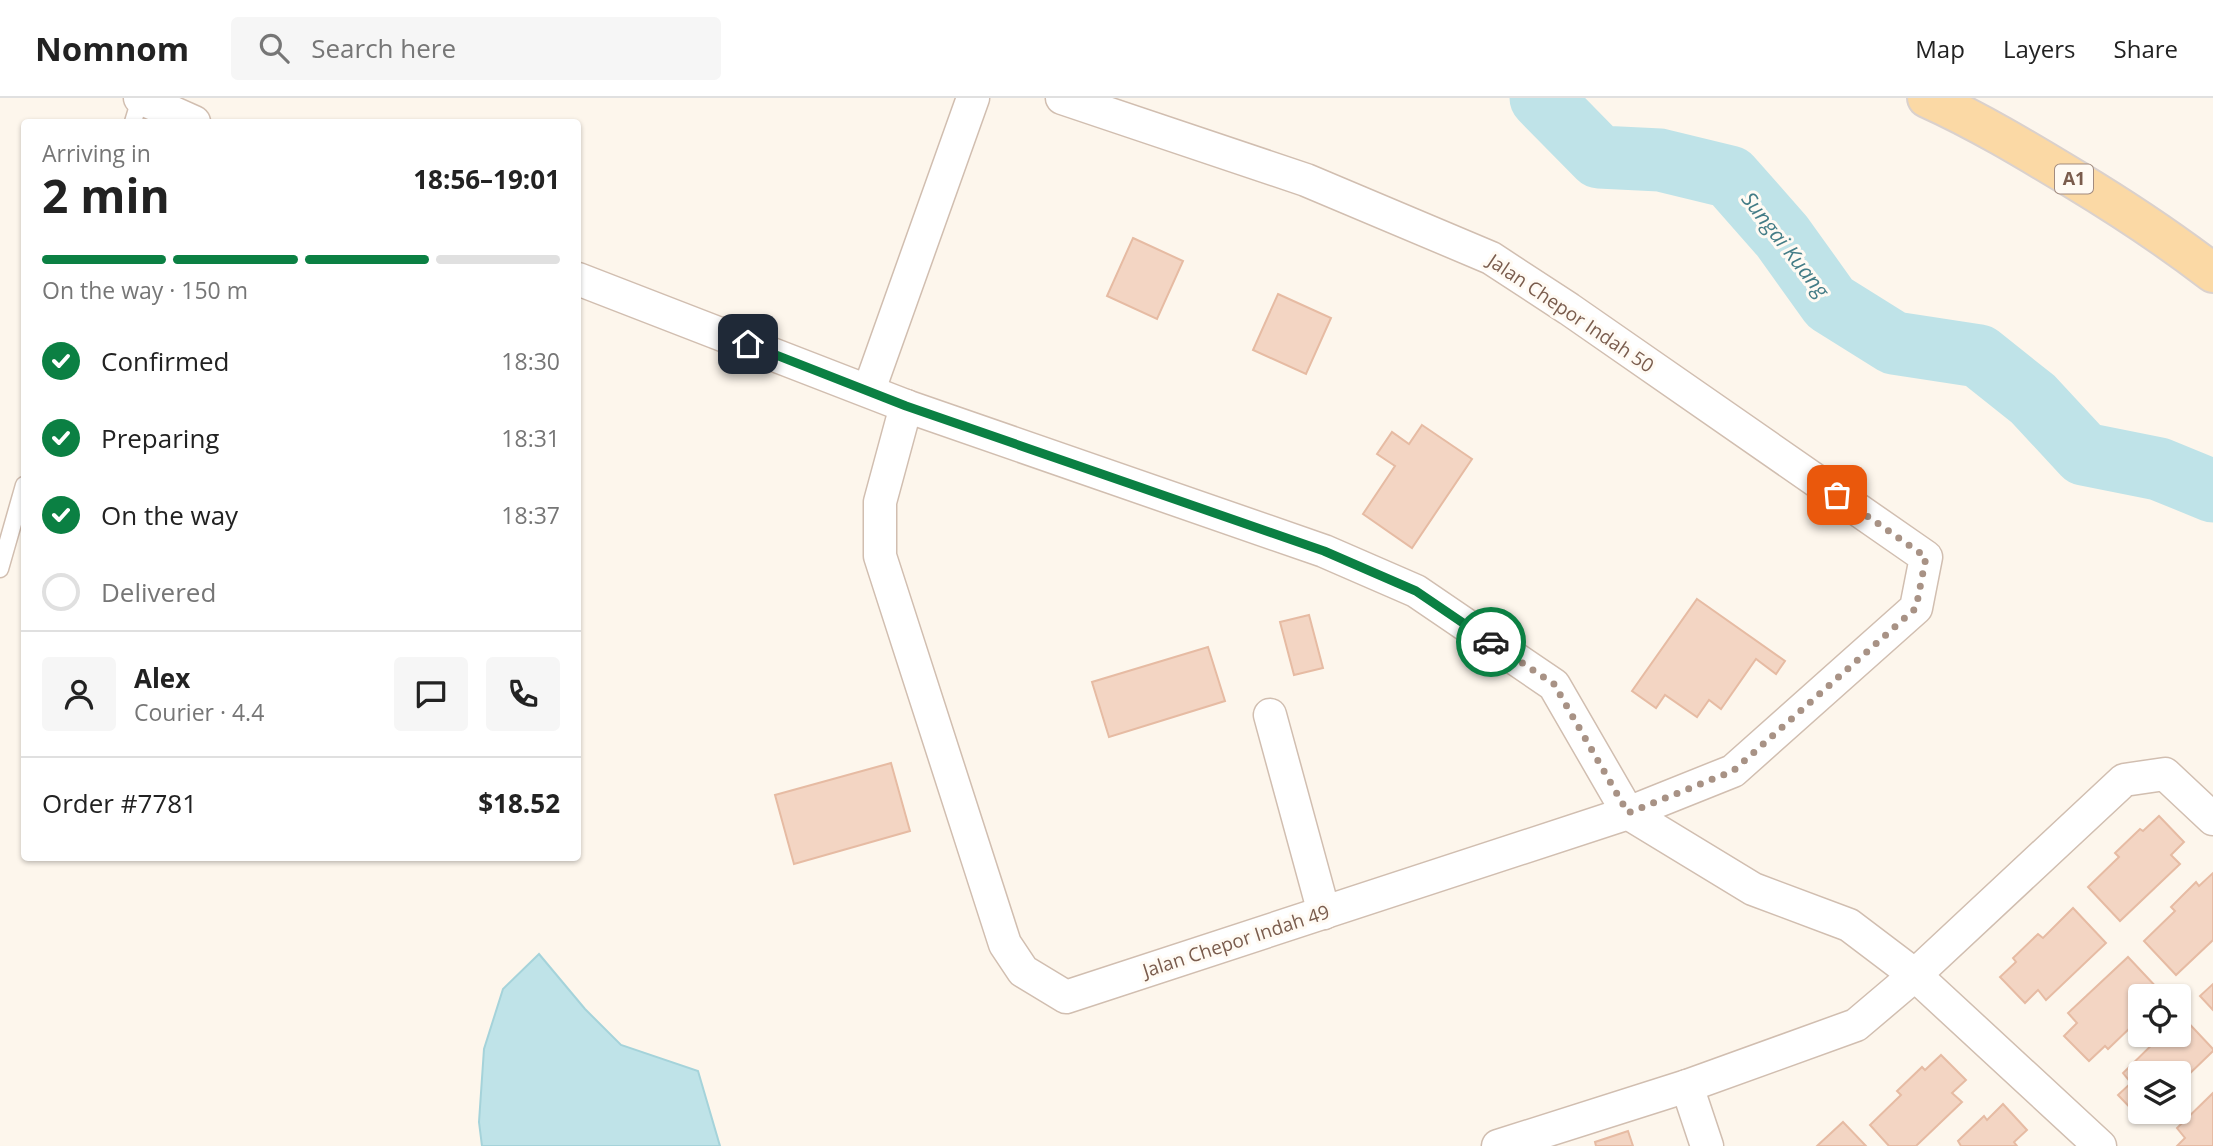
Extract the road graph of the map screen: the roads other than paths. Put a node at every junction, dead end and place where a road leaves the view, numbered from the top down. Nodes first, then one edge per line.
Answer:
1 (140, 98) edge
2 (973, 98) edge
3 (1062, 98) edge
4 (1927, 98) edge
5 (1963, 98) edge
6 (133, 119) edge
7 (187, 119) edge
8 (2213, 252) edge
9 (2213, 273) edge
10 (581, 280) edge
11 (869, 390) junction
12 (906, 406) junction
13 (21, 496) edge
14 (1926, 557) joint
15 (0, 569) edge
16 (1270, 715) dead end
17 (1628, 813) junction
18 (2213, 819) edge
19 (1324, 912) junction
20 (1915, 975) junction
21 (1687, 1086) junction
22 (1498, 1146) edge
23 (1707, 1146) edge
24 (2100, 1146) edge

1 - 6 lane
1 - 7 street
2 - 11 street
3 - 14 street, Jalan Chepor Indah 50
4 - 9 main road, A1
5 - 8 main road, A1
10 - 11 street
11 - 12 street
12 - 17 street
12 - 19 street, Jalan Chepor Indah 49
13 - 15 lane
14 - 17 street, Jalan Chepor Indah 49
16 - 19 street
17 - 19 street, Jalan Chepor Indah 49
17 - 20 street
18 - 20 street
20 - 21 street
20 - 24 street
21 - 22 street
21 - 23 street

